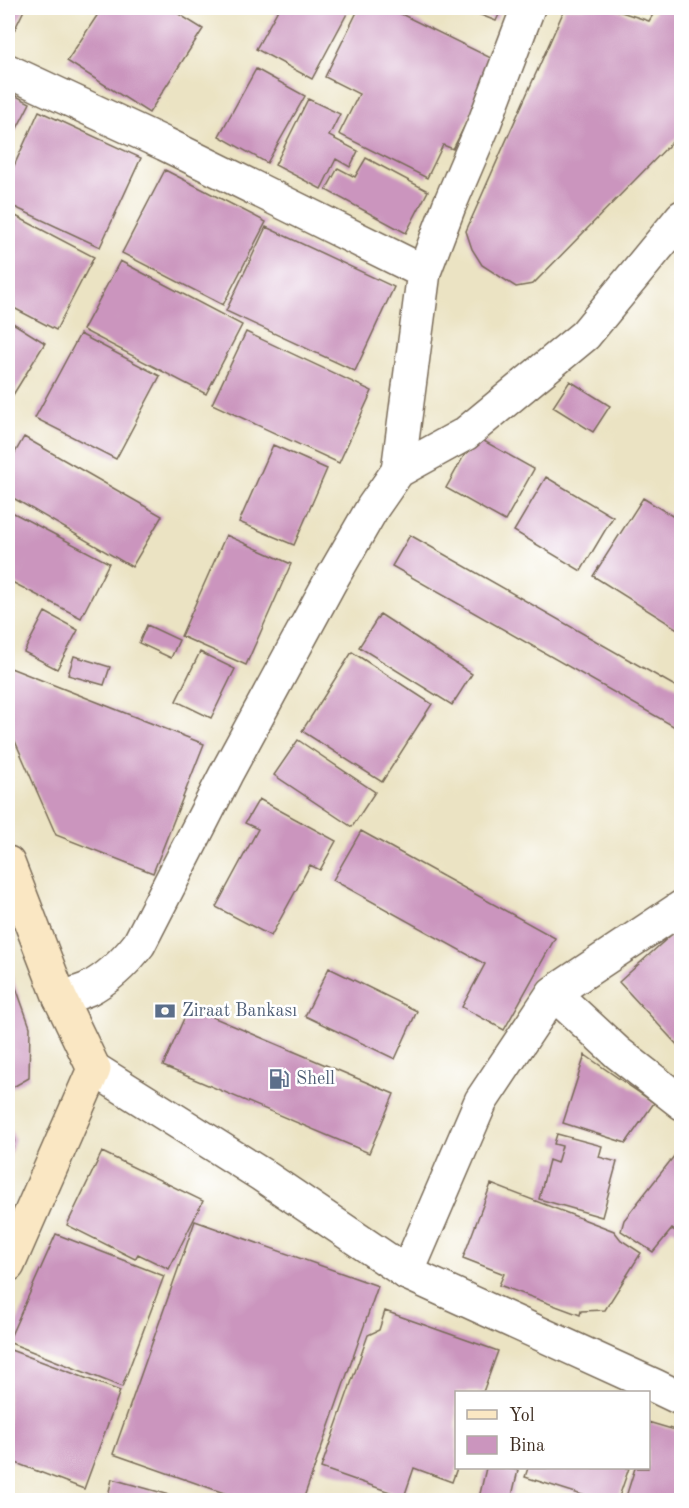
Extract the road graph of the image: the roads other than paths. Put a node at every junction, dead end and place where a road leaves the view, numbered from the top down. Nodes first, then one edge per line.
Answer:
1 (528, 8) edge
2 (8, 71) edge
3 (681, 217) edge
4 (424, 272) junction
5 (398, 471) junction
6 (8, 863) edge
7 (681, 907) edge
8 (554, 993) junction
9 (60, 998) junction
10 (94, 1069) junction
11 (681, 1103) edge
12 (8, 1265) edge
13 (407, 1274) junction
14 (681, 1400) edge

1 - 4 street
2 - 4 street
3 - 5 street
4 - 5 street
5 - 9 street
6 - 9 main road
7 - 8 street
8 - 11 street
8 - 13 street
9 - 10 main road
10 - 12 main road
10 - 13 street
13 - 14 street

